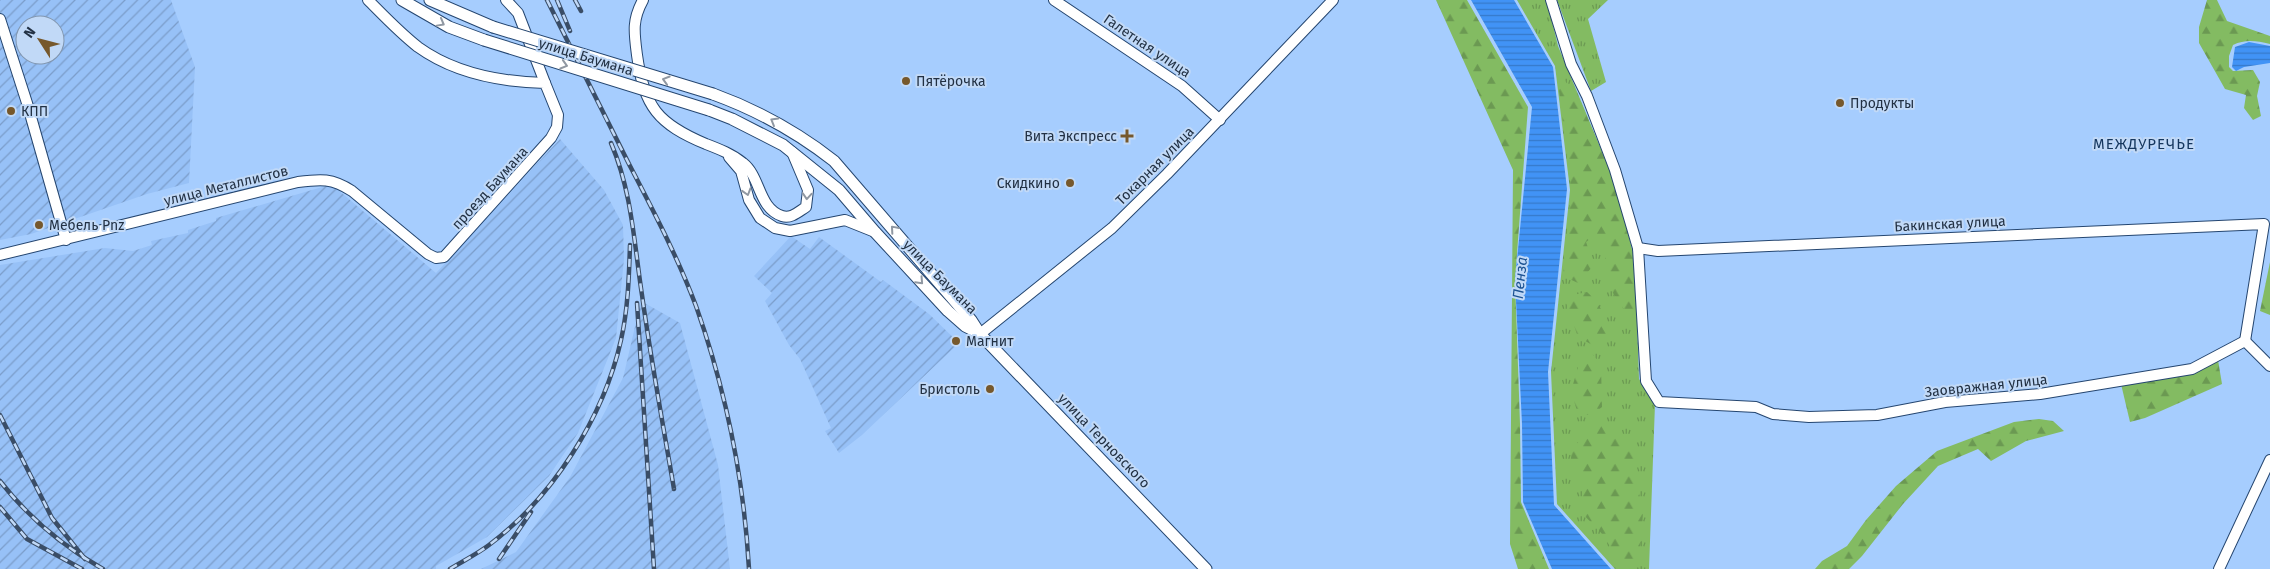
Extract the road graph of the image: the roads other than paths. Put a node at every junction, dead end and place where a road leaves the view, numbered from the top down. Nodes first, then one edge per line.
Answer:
1 (368, 0) edge
2 (402, 0) edge
3 (430, 0) edge
4 (506, 0) edge
5 (643, 0) edge
6 (1054, 0) edge
7 (1333, 0) edge
8 (1551, 0) edge
9 (0, 19) edge
10 (545, 83) junction
11 (1220, 120) junction
12 (724, 151) junction
13 (792, 151) junction
14 (875, 232) junction
15 (66, 240) junction
16 (1638, 248) junction
17 (0, 255) edge
18 (436, 258) joint
19 (980, 334) junction
20 (2245, 341) junction
21 (2270, 366) edge
22 (2270, 460) edge
23 (1206, 569) edge
24 (2219, 569) edge

1 - 10 street
2 -> 13 main road, улица Баумана, bridge
19 -> 3 main road, улица Баумана, bridge
4 - 10 street
5 - 12 street
6 - 11 street, Галетная улица
7 - 11 street, Токарная улица
8 - 16 street
9 - 15 street
10 - 18 street, проезд Баумана
11 - 19 street, Токарная улица
13 -> 12 street
12 -> 14 street
13 - 14 main road, улица Баумана
14 -> 19 main road, улица Баумана
15 - 17 street, улица Металлистов
15 - 18 street, улица Металлистов
16 - 20 street, Бакинская улица
16 - 20 street, Заовражная улица
19 - 23 main road, улица Терновского
20 - 21 street
22 - 24 street

